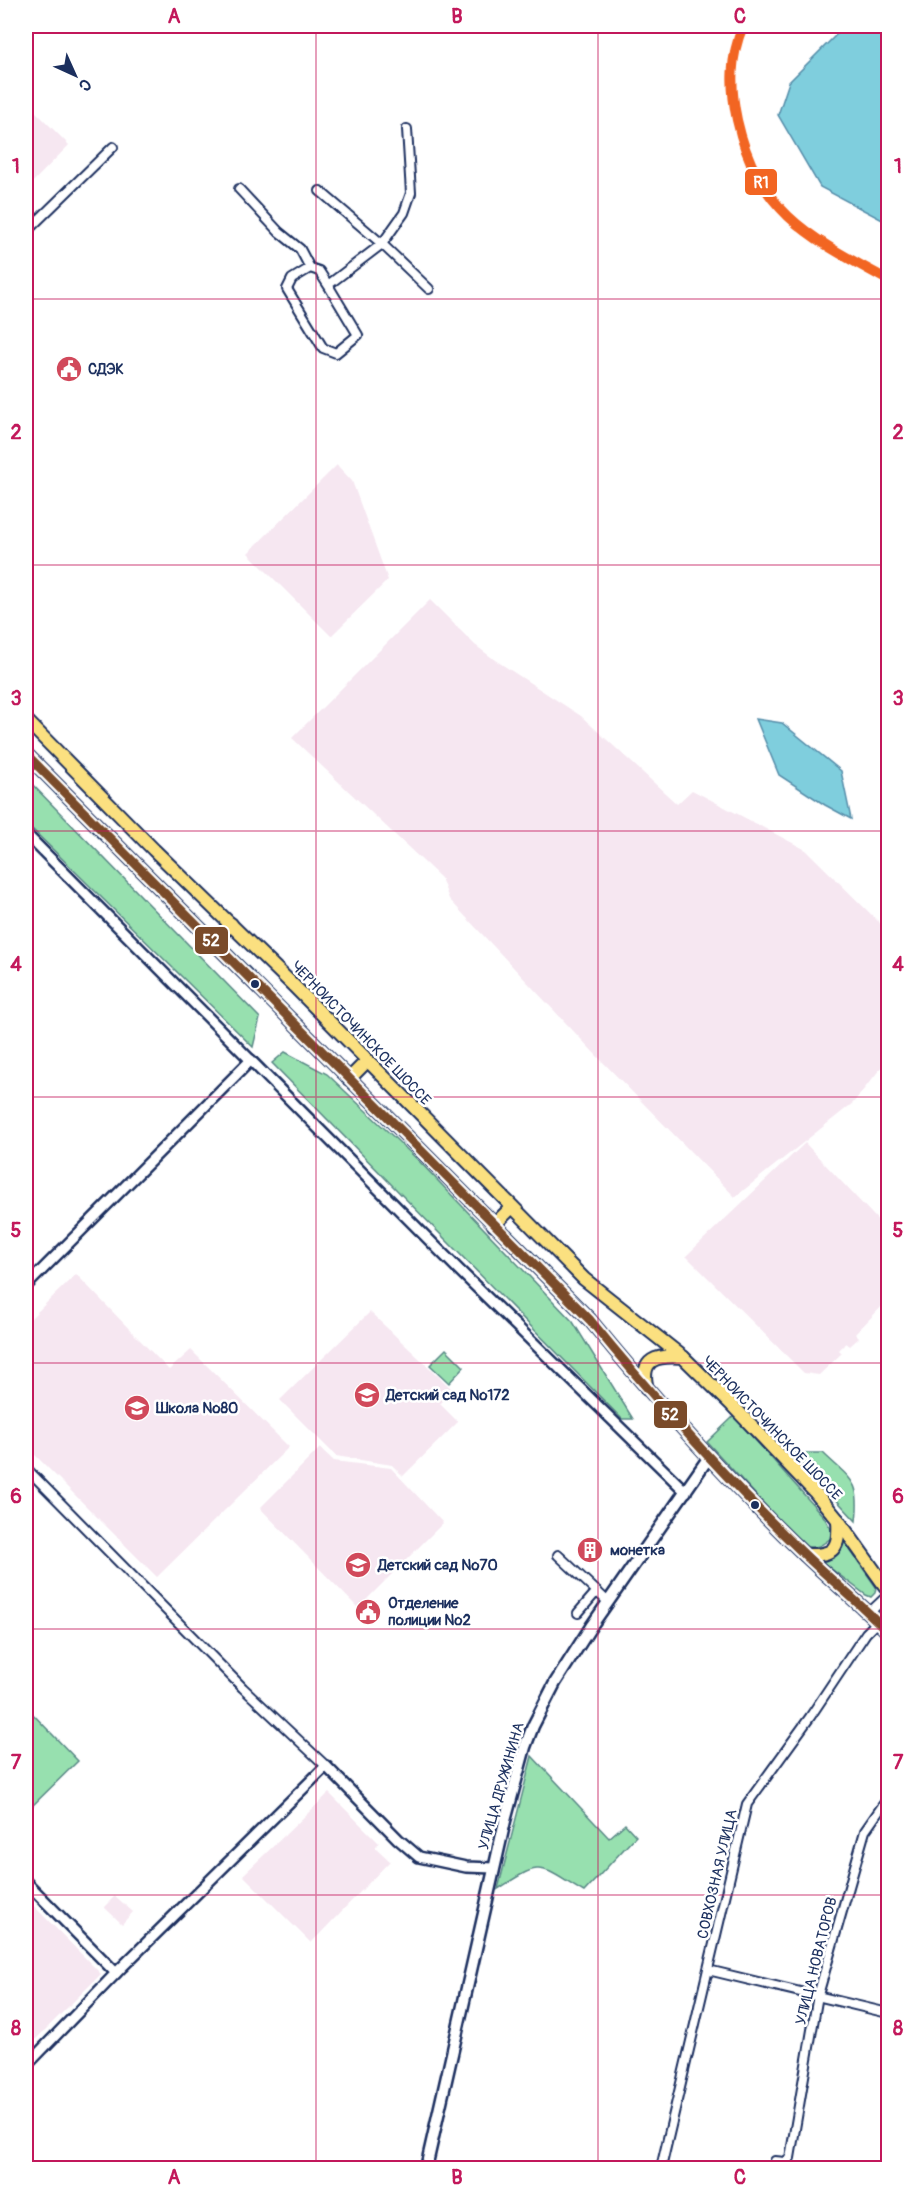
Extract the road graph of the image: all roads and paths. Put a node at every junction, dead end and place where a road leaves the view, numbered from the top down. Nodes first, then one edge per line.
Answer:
1 (407, 129) dead end
2 (113, 147) dead end
3 (239, 189) dead end
4 (320, 191) dead end
5 (26, 232) edge
6 (382, 244) junction
7 (310, 268) junction
8 (328, 285) junction
9 (429, 289) dead end
10 (26, 720) edge
11 (26, 754) edge
12 (26, 834) edge
13 (231, 924) junction
14 (214, 942) junction
15 (251, 1060) junction
16 (367, 1061) junction
17 (349, 1079) junction
18 (512, 1207) junction
19 (494, 1225) junction
20 (26, 1286) edge
21 (684, 1358) junction
22 (648, 1392) junction
23 (709, 1457) junction
24 (26, 1467) edge
25 (686, 1492) junction
26 (838, 1520) junction
27 (558, 1555) dead end
28 (805, 1555) junction
29 (888, 1590) edge
30 (597, 1592) junction
31 (888, 1595) edge
32 (608, 1602) junction
33 (578, 1613) dead end
34 (874, 1617) junction
35 (888, 1632) edge
36 (326, 1766) junction
37 (888, 1798) edge
38 (494, 1868) junction
39 (26, 1882) edge
40 (708, 1970) junction
41 (116, 1973) junction
42 (818, 1995) junction
43 (888, 2013) edge
44 (26, 2066) edge
45 (775, 2161) dead end
46 (426, 2169) edge
47 (661, 2169) edge

1 - 6 street
2 - 5 street
3 - 7 street
4 - 6 street
6 - 8 street
6 - 9 street
7 - 8 street
7 - 8 street
10 - 13 main road, ЧЕРНОИСТОЧИНСКОЕ ШОССЕ
11 - 14 main road
12 - 15 street
13 - 14 main road
13 - 16 main road, ЧЕРНОИСТОЧИНСКОЕ ШОССЕ
14 - 17 main road
15 - 20 street
15 - 25 street
16 - 17 main road
16 - 18 main road, ЧЕРНОИСТОЧИНСКОЕ ШОССЕ
17 - 19 main road
18 - 19 main road
18 - 21 main road, ЧЕРНОИСТОЧИНСКОЕ ШОССЕ
19 - 22 main road
21 - 22 main road, ЧЕРНОИСТОЧИНСКОЕ ШОССЕ
21 - 26 main road, ЧЕРНОИСТОЧИНСКОЕ ШОССЕ
22 - 23 main road
23 - 25 main road, УЛИЦА ДРУЖИНИНА
23 - 28 main road
24 - 36 street
25 - 32 main road, УЛИЦА ДРУЖИНИНА
26 - 28 main road, ЧЕРНОИСТОЧИНСКОЕ ШОССЕ
26 - 29 main road, ЧЕРНОИСТОЧИНСКОЕ ШОССЕ
27 - 30 street
28 - 34 main road
30 - 32 street
30 - 33 street
31 - 34 street, СОВХОЗНАЯ УЛИЦА
32 - 38 main road, УЛИЦА ДРУЖИНИНА
34 - 35 main road
34 - 40 street, СОВХОЗНАЯ УЛИЦА
36 - 38 street
36 - 41 street
37 - 42 street, УЛИЦА НОВАТОРОВ
38 - 46 main road, УЛИЦА ДРУЖИНИНА
39 - 41 street
40 - 42 street
40 - 47 street, СОВХОЗНАЯ УЛИЦА
41 - 44 street
42 - 43 street
42 - 45 street, УЛИЦА НОВАТОРОВ

